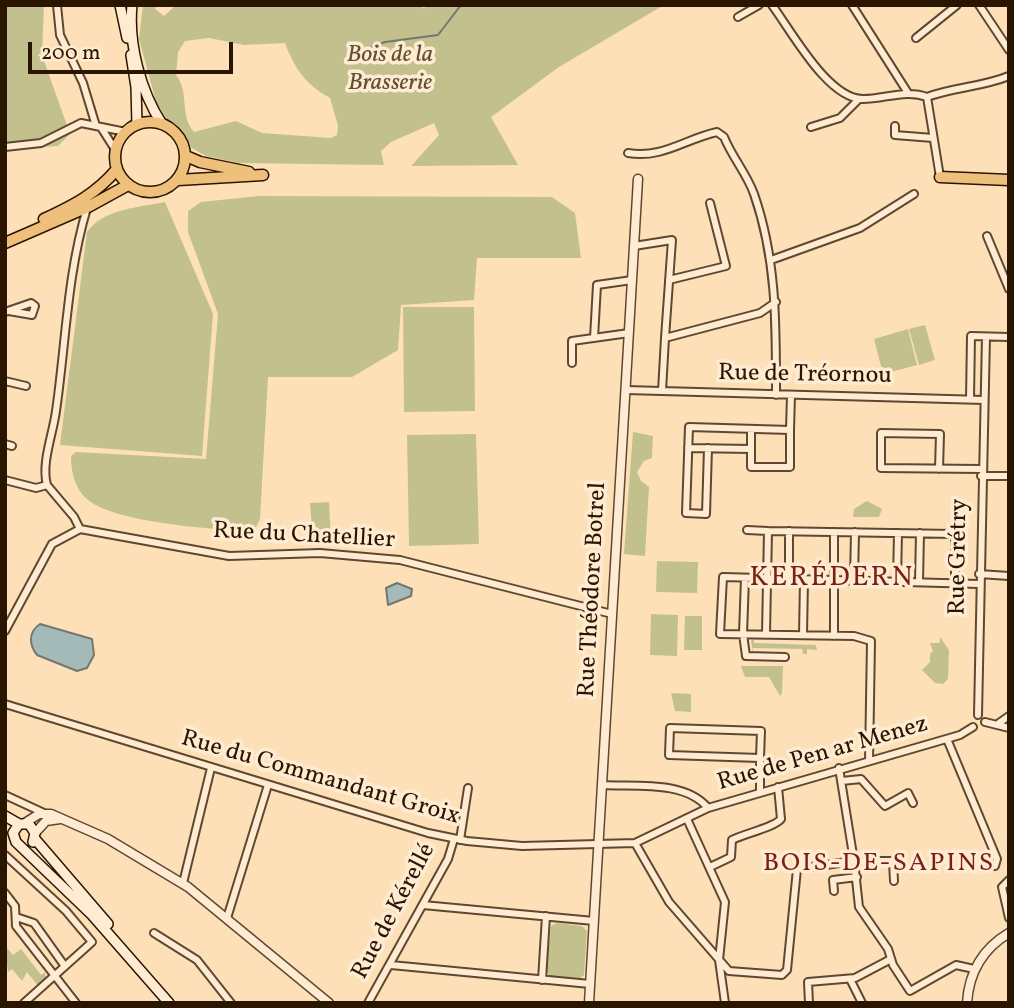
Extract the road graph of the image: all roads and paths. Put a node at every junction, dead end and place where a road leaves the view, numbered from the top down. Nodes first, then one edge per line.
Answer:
1 (57, 5) edge
2 (120, 5) edge
3 (132, 5) edge
4 (759, 5) edge
5 (772, 5) edge
6 (852, 5) edge
7 (957, 5) edge
8 (979, 5) edge
9 (738, 17) dead end
10 (916, 38) dead end
11 (1009, 50) edge
12 (1009, 76) edge
13 (908, 93) junction
14 (927, 97) junction
15 (859, 99) junction
16 (163, 124) junction
17 (137, 125) junction
18 (895, 126) dead end
19 (99, 127) junction
20 (811, 127) dead end
21 (126, 132) junction
22 (933, 138) junction
23 (5, 147) edge
24 (116, 151) junction
25 (628, 153) dead end
26 (186, 156) junction
27 (117, 169) junction
28 (940, 177) joint
29 (638, 179) dead end
30 (178, 180) junction
31 (1009, 180) edge
32 (128, 185) junction
33 (914, 194) dead end
34 (710, 203) dead end
35 (88, 207) junction
36 (71, 214) junction
37 (81, 226) junction
38 (987, 236) dead end
39 (5, 237) edge
40 (5, 243) edge
41 (634, 246) junction
42 (771, 260) junction
43 (632, 279) junction
44 (669, 280) junction
45 (1009, 289) edge
46 (776, 302) junction
47 (629, 333) junction
48 (986, 337) junction
49 (1009, 337) edge
50 (594, 338) junction
51 (665, 338) junction
52 (572, 363) dead end
53 (5, 381) edge
54 (26, 386) dead end
55 (626, 390) junction
56 (662, 391) junction
57 (776, 395) junction
58 (791, 395) junction
59 (970, 399) junction
60 (984, 400) junction
61 (751, 429) junction
62 (790, 430) junction
63 (688, 448) junction
64 (708, 449) junction
65 (751, 449) junction
66 (939, 469) junction
67 (981, 473) junction
68 (1009, 476) edge
69 (5, 480) edge
70 (47, 485) junction
71 (80, 529) junction
72 (747, 530) dead end
73 (768, 531) junction
74 (789, 531) junction
75 (834, 532) junction
76 (855, 532) junction
77 (898, 533) junction
78 (920, 533) junction
79 (979, 574) junction
80 (1009, 576) edge
81 (745, 578) junction
82 (767, 578) junction
83 (789, 579) junction
84 (804, 579) junction
85 (833, 580) junction
86 (854, 580) junction
87 (897, 582) junction
88 (919, 582) junction
89 (955, 583) junction
90 (979, 583) junction
91 (612, 614) junction
92 (5, 631) edge
93 (743, 634) junction
94 (766, 635) junction
95 (803, 635) junction
96 (834, 636) junction
97 (785, 657) dead end
98 (5, 704) edge
99 (978, 715) junction
100 (1009, 716) edge
101 (985, 722) junction
102 (999, 723) junction
103 (973, 727) junction
104 (1009, 727) edge
105 (947, 738) junction
106 (761, 758) junction
107 (869, 761) junction
108 (211, 768) junction
109 (839, 768) junction
110 (842, 781) junction
111 (268, 785) junction
112 (603, 785) junction
113 (778, 787) junction
114 (468, 788) dead end
115 (760, 792) junction
116 (5, 795) edge
117 (914, 803) dead end
118 (708, 808) junction
119 (44, 813) junction
120 (5, 816) edge
121 (60, 819) junction
122 (687, 819) junction
123 (22, 824) junction
124 (9, 830) edge
125 (35, 836) junction
126 (457, 840) junction
127 (635, 843) junction
128 (22, 846) junction
129 (600, 846) junction
130 (5, 855) edge
131 (853, 860) junction
132 (995, 866) dead end
133 (710, 867) junction
134 (857, 877) junction
135 (1009, 880) edge
136 (894, 881) dead end
137 (183, 883) junction
138 (834, 891) dead end
139 (5, 893) edge
140 (423, 905) junction
141 (546, 916) junction
142 (16, 917) junction
143 (227, 918) junction
144 (1009, 918) edge
145 (594, 921) junction
146 (154, 933) dead end
147 (1009, 933) edge
148 (891, 959) junction
149 (719, 960) junction
150 (64, 965) junction
151 (391, 965) junction
152 (974, 969) junction
153 (53, 975) junction
154 (850, 979) junction
155 (542, 980) junction
156 (590, 984) junction
157 (24, 1003) edge
158 (76, 1003) edge
159 (169, 1003) edge
160 (176, 1003) edge
161 (231, 1003) edge
162 (329, 1003) edge
163 (368, 1003) edge
164 (589, 1003) edge
165 (725, 1003) edge
166 (810, 1003) edge
167 (862, 1003) edge
168 (967, 1003) edge

1 - 19 street
2 - 17 main road
3 - 16 main road
4 - 9 street
5 - 15 street
6 - 13 street
7 - 10 street
8 - 11 street
12 - 14 street
13 - 14 street
13 - 15 street
14 - 22 street
15 - 20 street
16 - 17 main road
16 - 26 main road
17 - 21 main road
18 - 22 street
19 - 21 street
19 - 23 street
19 - 24 street
21 - 24 main road
22 - 28 street
24 - 27 main road
25 - 42 street
26 - 30 main road
26 - 30 main road
27 - 32 main road
27 - 39 main road
28 - 31 main road
29 - 41 street, Rue Théodore Botrel
30 - 32 main road
32 - 35 main road
33 - 42 street
34 - 44 street
35 - 36 main road
35 - 37 street
36 - 37 street
36 - 40 main road
37 - 70 street
38 - 45 street
41 - 43 street, Rue Théodore Botrel
41 - 44 street
42 - 46 street
43 - 47 street, Rue Théodore Botrel
43 - 50 street
44 - 51 street
46 - 51 street
46 - 57 street
47 - 50 street
47 - 55 street, Rue Théodore Botrel
48 - 49 street
48 - 59 street
48 - 60 street, Rue Grétry
50 - 52 street
51 - 56 street
53 - 54 street
55 - 56 street, Rue de Tréornou
55 - 91 street, Rue Théodore Botrel
56 - 57 street, Rue de Tréornou
57 - 58 street, Rue de Tréornou
58 - 59 street, Rue de Tréornou
58 - 62 street
59 - 60 street, Rue de Tréornou
60 - 67 street, Rue Grétry
61 - 62 street
61 - 63 street
61 - 65 street
62 - 65 street
63 - 64 street
63 - 64 street
64 - 65 street
66 - 66 street
66 - 67 street
67 - 68 street
67 - 79 street, Rue Grétry
69 - 70 street
70 - 71 street
71 - 91 street, Rue du Chatellier
71 - 92 street
72 - 73 street
73 - 74 street
73 - 82 street
74 - 75 street
74 - 83 street
75 - 76 street
75 - 85 street
76 - 77 street
76 - 86 street
77 - 78 street
77 - 87 street
78 - 88 street
78 - 89 street
79 - 80 street
79 - 90 street, Rue Grétry
81 - 82 street
81 - 93 street
81 - 93 street
82 - 83 street
82 - 94 street
83 - 84 street
84 - 85 street
84 - 95 street
85 - 86 street
85 - 96 street
86 - 87 street
87 - 88 street
88 - 89 street
89 - 90 street
90 - 99 street, Rue Grétry
91 - 112 street, Rue Théodore Botrel
93 - 94 street
93 - 97 street
94 - 95 street
95 - 96 street
96 - 107 street
98 - 108 street, Rue du Commandant Groix
99 - 101 street
99 - 103 street
100 - 102 street
101 - 102 street
101 - 103 street, Rue de Pen ar Menez
102 - 104 street
103 - 105 street, Rue de Pen ar Menez
105 - 107 street, Rue de Pen ar Menez
105 - 132 street
106 - 106 street
106 - 115 street
107 - 109 street, Rue de Pen ar Menez
108 - 111 street, Rue du Commandant Groix
108 - 137 street
109 - 110 street
109 - 113 street, Rue de Pen ar Menez
110 - 117 street
110 - 131 street
111 - 126 street, Rue du Commandant Groix
111 - 143 street
112 - 118 street, Rue de Pen ar Menez
112 - 129 street, Rue Théodore Botrel
113 - 115 street, Rue de Pen ar Menez
113 - 133 street
114 - 126 street, Rue de Kérellé
115 - 118 street, Rue de Pen ar Menez
116 - 119 street
118 - 122 street, Rue du Commandant Groix
119 - 121 street
119 - 123 street
120 - 123 main road
121 - 125 street
121 - 137 street
122 - 127 street, Rue du Commandant Groix
122 - 133 street
123 - 124 main road
123 - 125 main road
124 - 128 main road
125 - 128 main road
125 - 160 main road
126 - 129 street, Rue du Commandant Groix
126 - 140 street, Rue de Kérellé
127 - 129 street, Rue du Commandant Groix
127 - 149 street
128 - 159 main road
129 - 145 street, Rue Théodore Botrel
130 - 150 street
131 - 134 street
131 - 136 street
131 - 149 street
133 - 149 street
134 - 138 street
134 - 148 street
135 - 144 street
137 - 143 street
139 - 142 street
140 - 141 street
140 - 151 street, Rue de Kérellé
141 - 145 street
141 - 155 street
142 - 150 street
142 - 153 street
143 - 162 street
145 - 156 street, Rue Théodore Botrel
146 - 161 street
147 - 152 street
148 - 152 street
148 - 154 street
149 - 165 street
150 - 153 street
151 - 155 street
151 - 163 street, Rue de Kérellé
152 - 168 street
153 - 157 street
153 - 158 street
154 - 166 street
154 - 167 street
155 - 156 street
156 - 164 street, Rue Théodore Botrel

